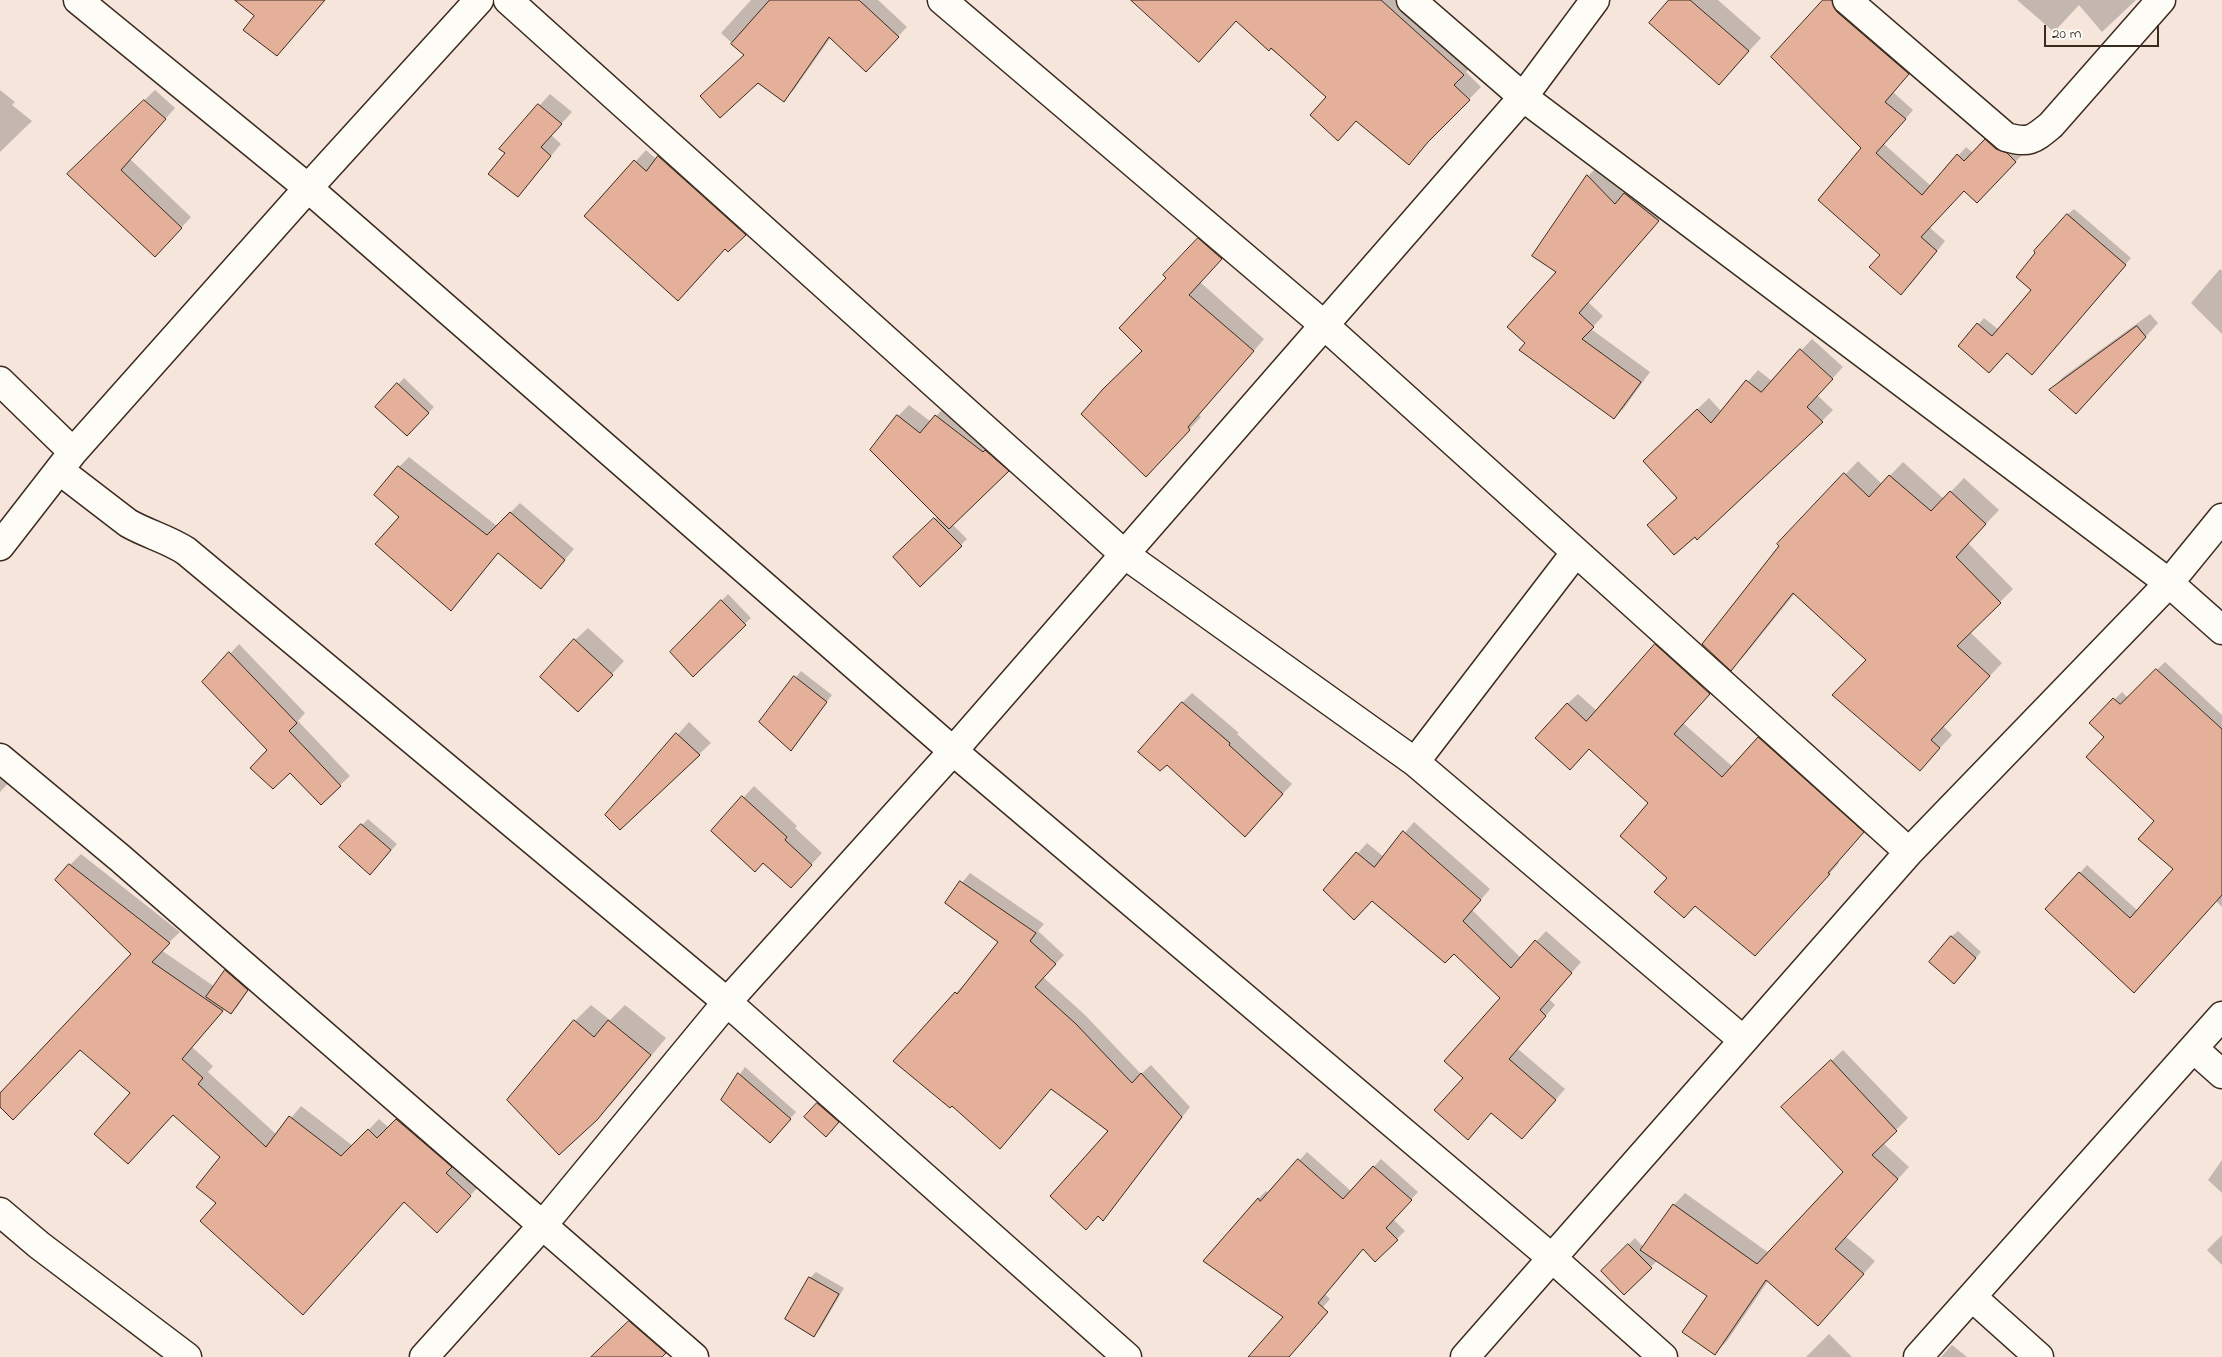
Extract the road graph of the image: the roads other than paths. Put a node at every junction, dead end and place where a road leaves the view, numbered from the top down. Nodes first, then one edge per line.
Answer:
1 (78, 0) edge
2 (478, 0) edge
3 (508, 0) edge
4 (942, 0) edge
5 (1411, 0) edge
6 (1595, 0) edge
7 (1847, 0) edge
8 (2160, 0) edge
9 (1523, 97) junction
10 (308, 188) junction
11 (1324, 325) junction
12 (0, 381) edge
13 (66, 461) junction
14 (2222, 518) edge
15 (0, 546) edge
16 (1576, 552) junction
17 (1124, 554) junction
18 (2168, 583) junction
19 (2222, 630) edge
20 (953, 751) junction
21 (0, 758) edge
22 (1415, 762) junction
23 (1909, 852) junction
24 (727, 1002) junction
25 (2222, 1016) edge
26 (1742, 1040) junction
27 (2194, 1049) junction
28 (2222, 1074) edge
29 (0, 1212) edge
30 (542, 1226) junction
31 (1553, 1259) junction
32 (1972, 1297) junction
33 (187, 1357) edge
34 (424, 1357) edge
35 (694, 1357) edge
36 (1127, 1357) edge
37 (1465, 1357) edge
38 (1663, 1357) edge
39 (1918, 1357) edge
40 (2040, 1357) edge

1 - 10 street
2 - 10 street
3 - 17 street
4 - 11 street
5 - 9 street
6 - 9 street
7 - 8 street
9 - 11 street
9 - 18 street
10 - 13 street
10 - 20 street
11 - 16 street
11 - 17 street
12 - 13 street
13 - 15 street
13 - 24 street
14 - 18 street
16 - 22 street
16 - 23 street
17 - 20 street
17 - 22 street
18 - 19 street
18 - 23 street
20 - 24 street
20 - 31 street
21 - 30 street
22 - 26 street
23 - 26 street
24 - 30 street
24 - 36 street
25 - 27 street
26 - 31 street
27 - 28 street
27 - 32 street
29 - 33 street
30 - 34 street
30 - 35 street
31 - 37 street
31 - 38 street
32 - 39 street
32 - 40 street

